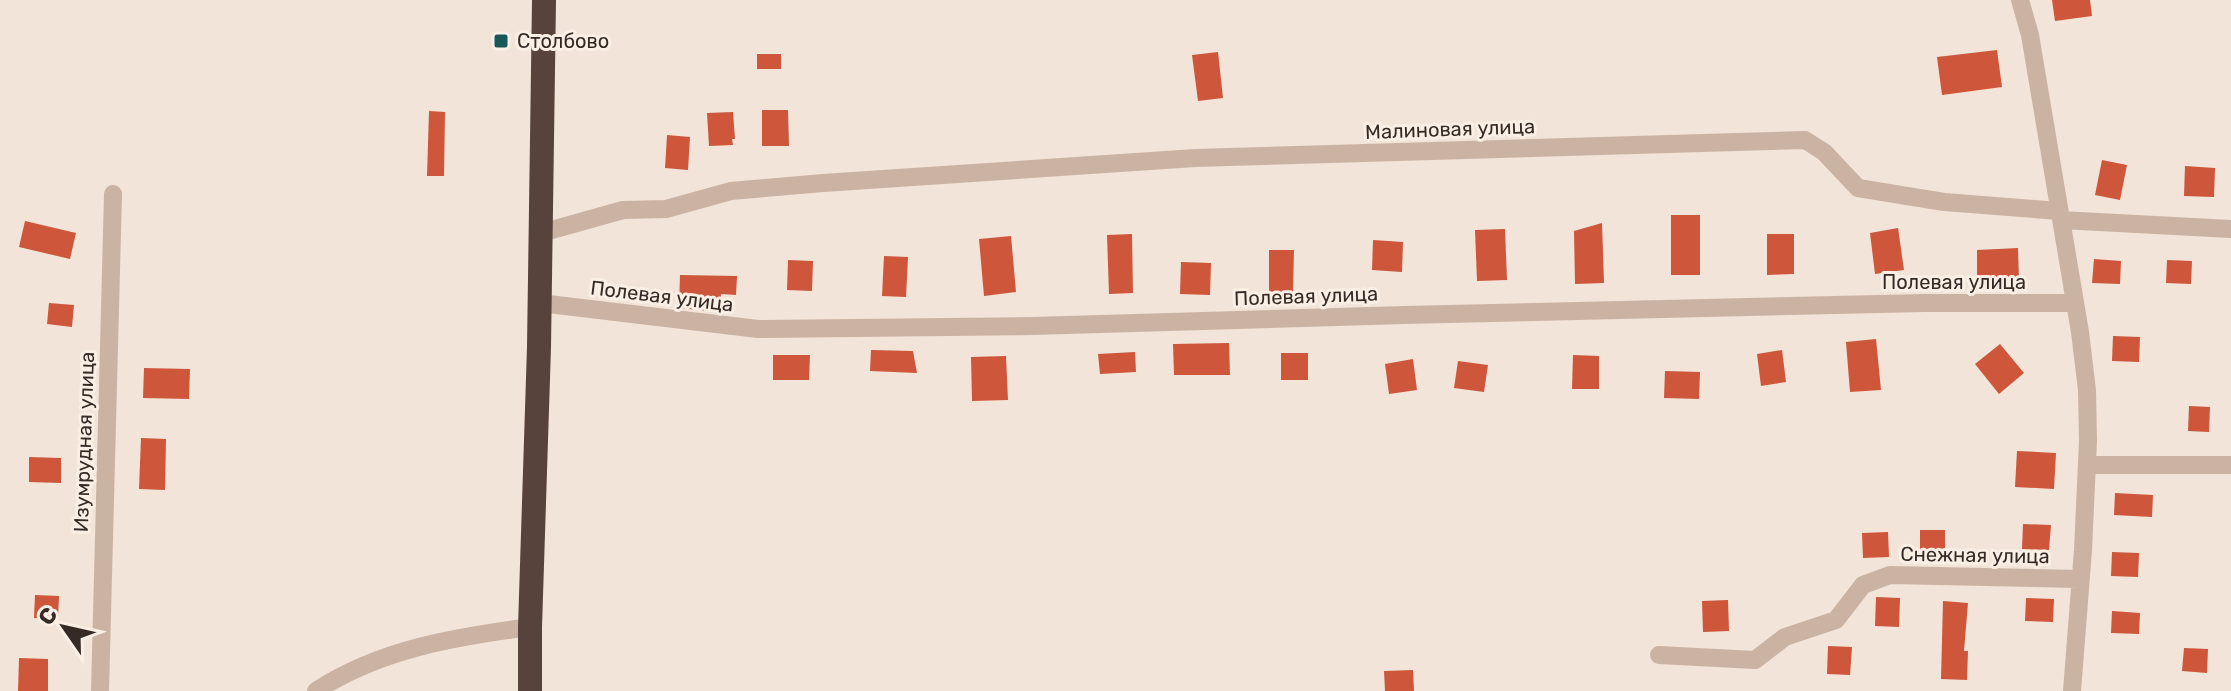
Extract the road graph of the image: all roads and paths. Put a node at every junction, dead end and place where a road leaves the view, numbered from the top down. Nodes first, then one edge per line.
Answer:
1 (544, 0) edge
2 (2020, 0) edge
3 (113, 194) dead end
4 (2060, 215) junction
5 (2231, 229) edge
6 (541, 233) junction
7 (540, 303) junction
8 (2075, 303) junction
9 (2087, 465) junction
10 (2231, 465) edge
11 (2080, 579) junction
12 (530, 627) junction
13 (1659, 655) dead end
14 (100, 691) edge
15 (316, 691) edge
16 (530, 691) edge
17 (2072, 691) edge

1 - 6 highway
2 - 4 street
3 - 14 street, Изумрудная улица
4 - 5 street, Малиновая улица
4 - 6 street, Малиновая улица
4 - 8 street
6 - 7 highway
7 - 8 street, Полевая улица
7 - 12 highway
8 - 9 street
9 - 10 street
9 - 11 street
11 - 13 street, Снежная улица
11 - 17 street
12 - 15 street
12 - 16 highway

